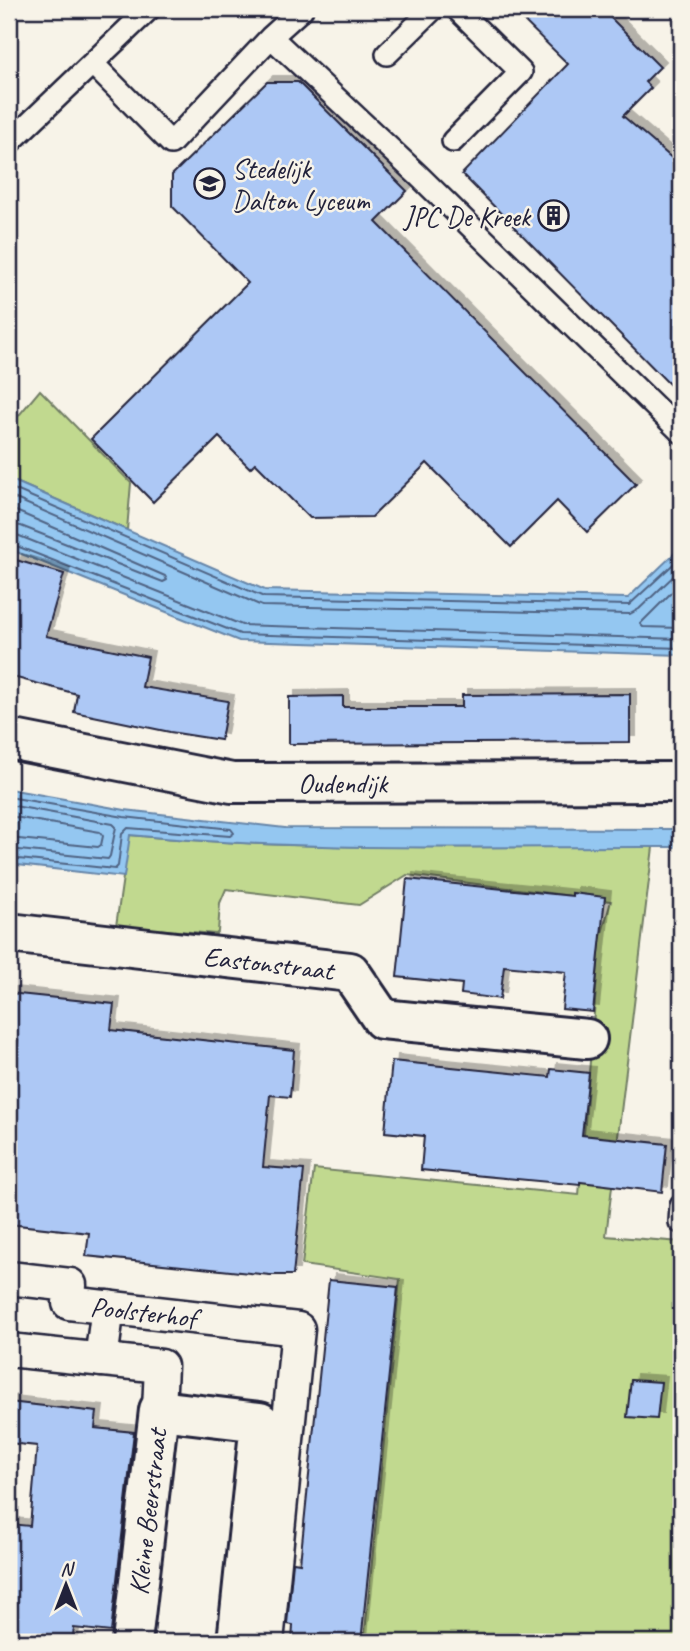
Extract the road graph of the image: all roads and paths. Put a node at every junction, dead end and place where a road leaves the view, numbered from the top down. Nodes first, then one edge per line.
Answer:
1 (149, 9) edge
2 (302, 9) edge
3 (433, 9) edge
4 (457, 9) edge
5 (271, 37) junction
6 (387, 54) dead end
7 (93, 64) junction
8 (453, 141) dead end
9 (9, 143) edge
10 (681, 432) edge
11 (9, 739) edge
12 (681, 782) edge
13 (9, 933) edge
14 (587, 1039) dead end
15 (681, 1206) edge
16 (681, 1222) edge
17 (9, 1278) edge
18 (108, 1307) junction
19 (9, 1350) edge
20 (101, 1360) junction
21 (159, 1410) junction
22 (275, 1422) junction
23 (132, 1642) edge
24 (237, 1642) edge
25 (267, 1642) edge

1 - 7 lane
2 - 5 lane
3 - 6 lane
4 - 8 lane
5 - 7 lane
5 - 10 lane
7 - 9 lane
11 - 12 street, Oudendijk
13 - 14 street, Eastonstraat
15 - 16 lane
17 - 18 street, Poolsterhof
18 - 20 street
18 - 22 street, Poolsterhof
19 - 20 street, Poolsterhof
20 - 21 street, Poolsterhof
21 - 22 street, Kleine Beerstraat
21 - 23 street, Kleine Beerstraat
22 - 24 street
22 - 25 street

